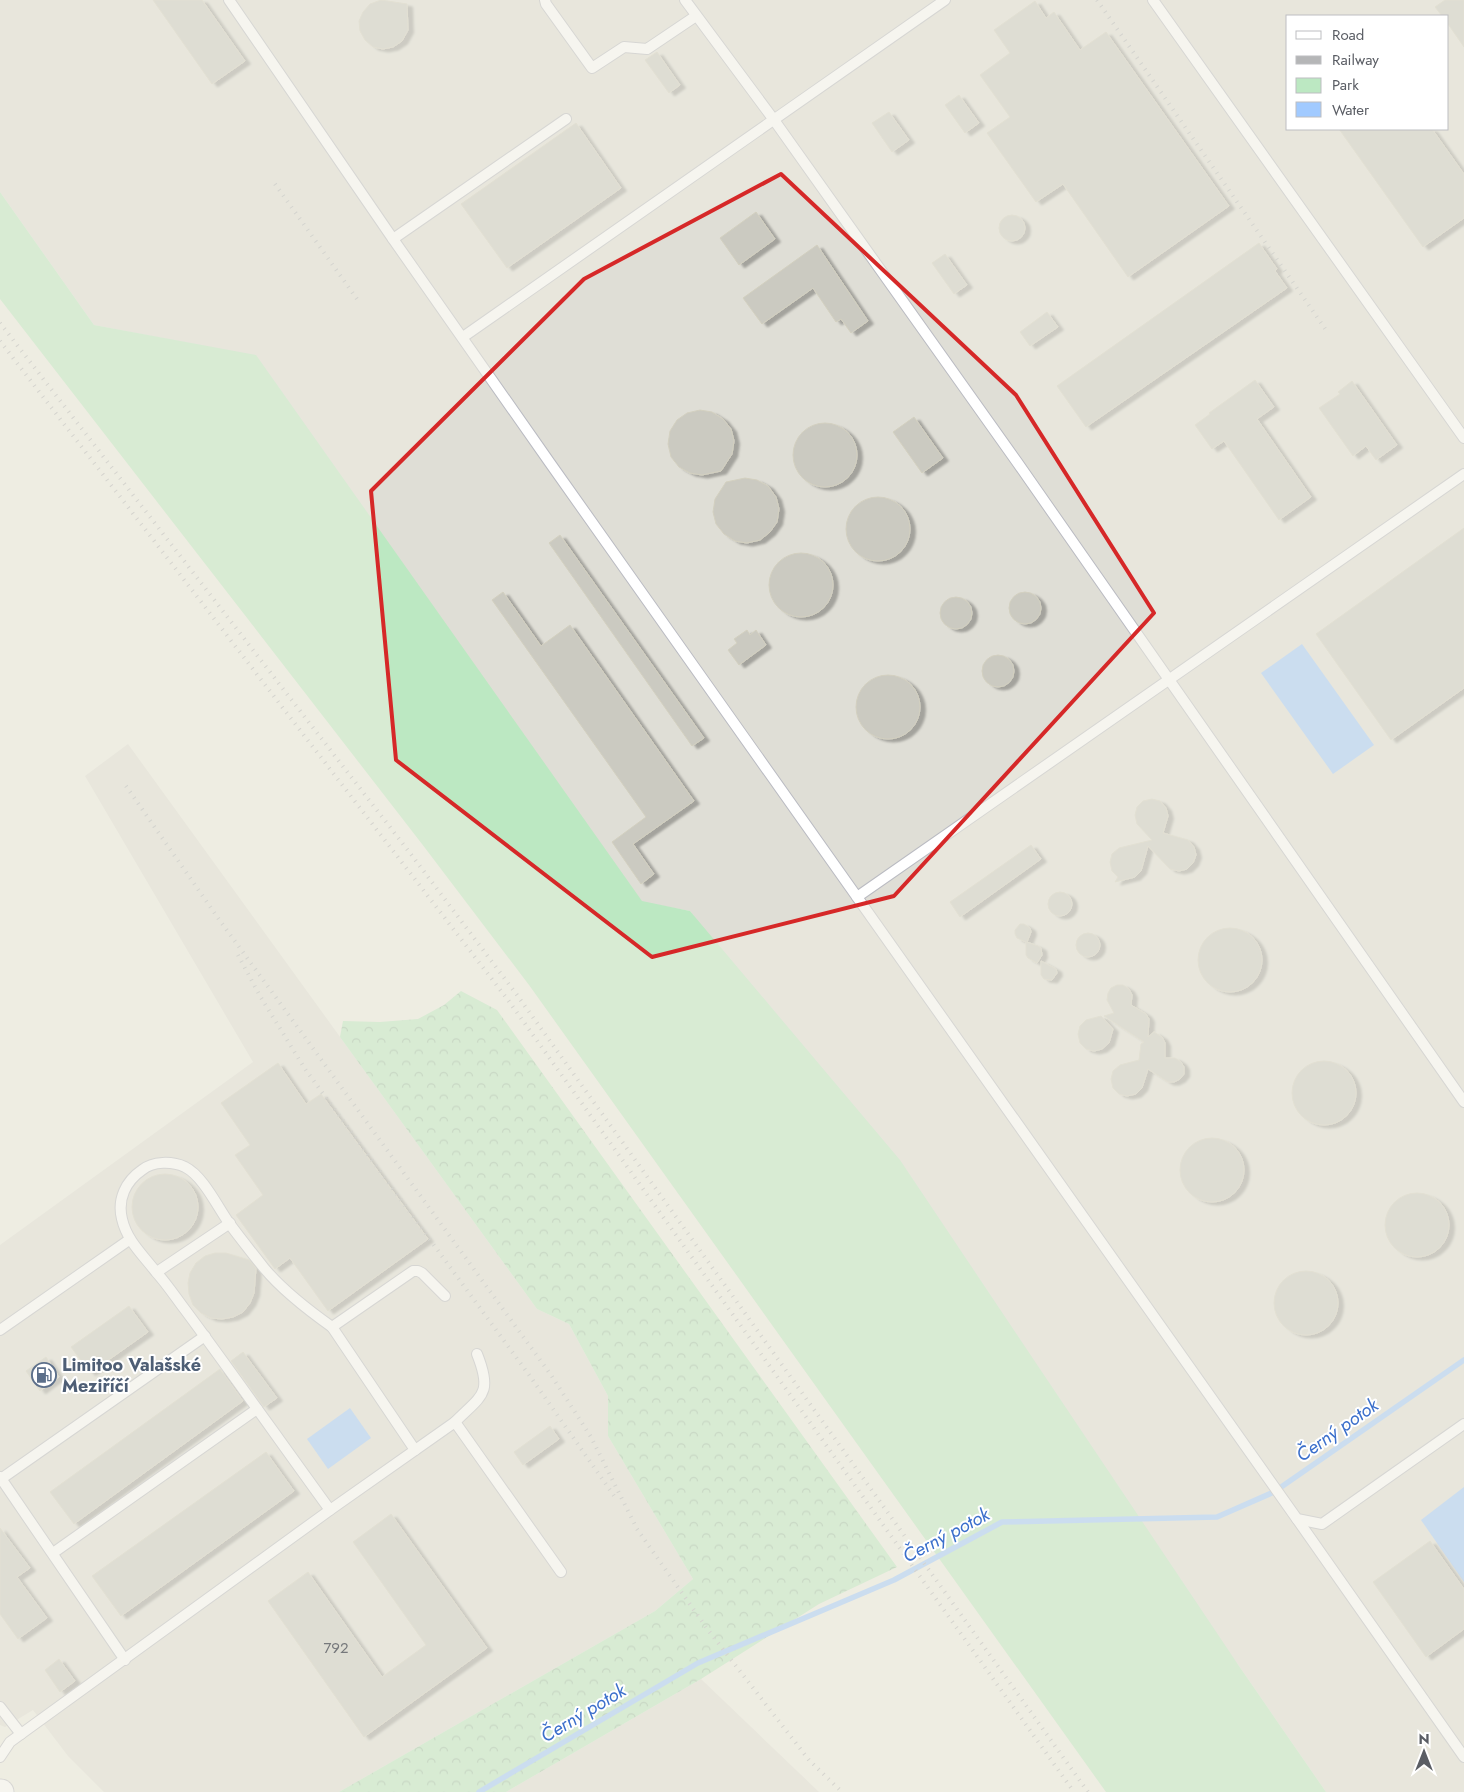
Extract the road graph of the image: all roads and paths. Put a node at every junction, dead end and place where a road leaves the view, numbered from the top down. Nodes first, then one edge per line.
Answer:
1 (229, 0) edge
2 (545, 0) edge
3 (685, 0) edge
4 (945, 0) edge
5 (1153, 0) edge
6 (696, 16) junction
7 (566, 119) dead end
8 (774, 120) junction
9 (393, 239) junction
10 (463, 337) junction
11 (1464, 438) edge
12 (1464, 474) edge
13 (1168, 679) junction
14 (856, 897) junction
15 (1464, 1102) edge
16 (230, 1223) junction
17 (129, 1240) junction
18 (157, 1272) junction
19 (445, 1296) dead end
20 (332, 1327) junction
21 (0, 1330) edge
22 (205, 1336) junction
23 (477, 1354) dead end
24 (257, 1409) junction
25 (455, 1422) junction
26 (1464, 1424) edge
27 (415, 1450) junction
28 (0, 1478) edge
29 (330, 1510) junction
30 (1296, 1519) junction
31 (53, 1553) junction
32 (561, 1572) dead end
33 (125, 1660) junction
34 (0, 1707) edge
35 (21, 1734) junction
36 (0, 1757) edge
37 (1464, 1758) edge

1 - 9 lane
2 - 6 lane
3 - 6 lane
4 - 8 lane
5 - 11 lane
6 - 8 lane
7 - 9 lane
8 - 10 lane
8 - 13 lane
9 - 10 lane
10 - 14 lane
12 - 13 lane
13 - 14 lane
13 - 15 lane
14 - 30 lane
16 - 17 lane
16 - 18 lane
16 - 20 lane
17 - 18 lane
17 - 21 lane
18 - 22 lane
19 - 20 lane
20 - 27 lane
22 - 24 lane
22 - 28 lane
23 - 25 lane
24 - 29 lane
24 - 31 lane
25 - 27 lane
25 - 32 lane
26 - 30 lane
27 - 29 lane
28 - 31 lane
29 - 33 lane
30 - 37 lane
31 - 33 lane
33 - 35 lane
34 - 35 lane
35 - 36 lane

